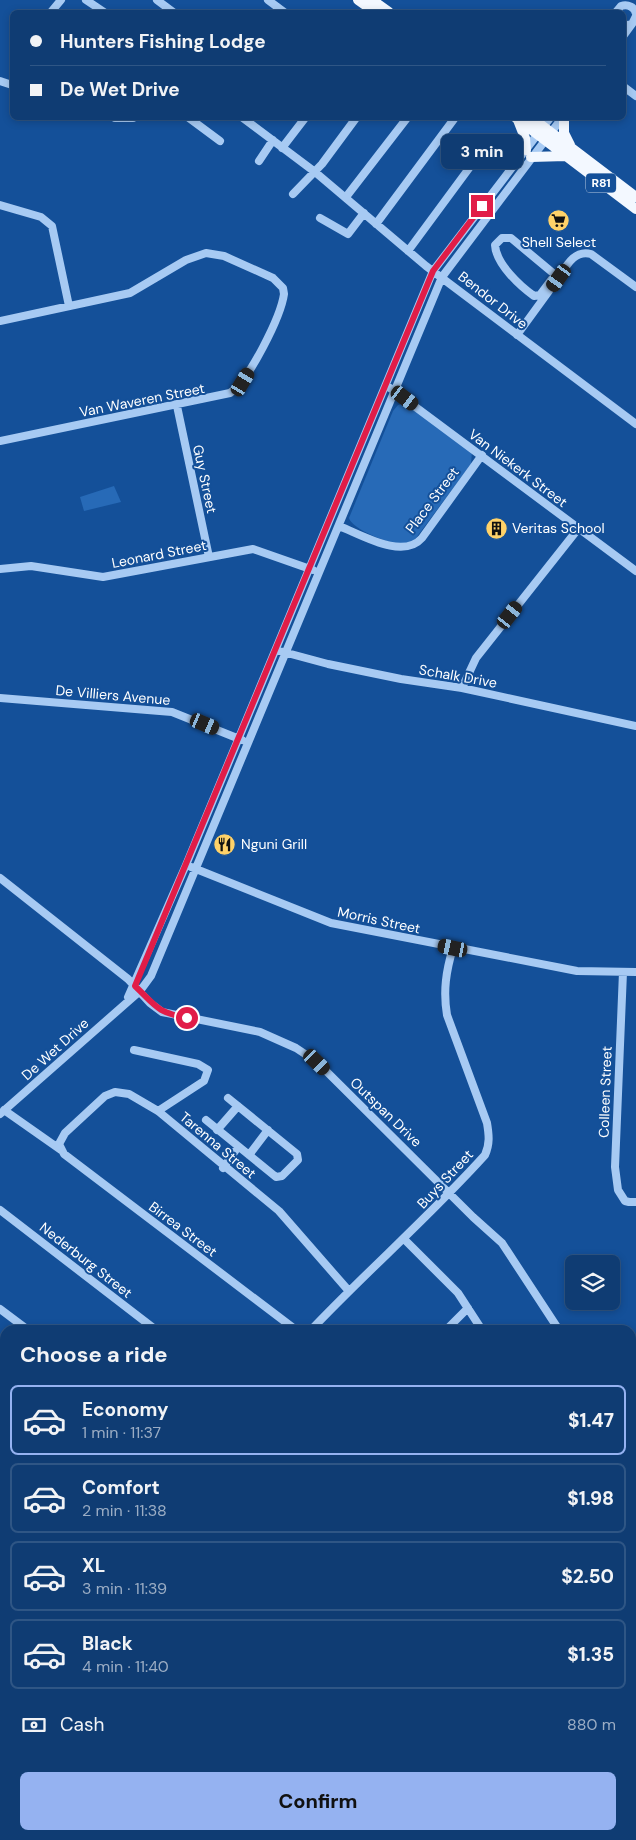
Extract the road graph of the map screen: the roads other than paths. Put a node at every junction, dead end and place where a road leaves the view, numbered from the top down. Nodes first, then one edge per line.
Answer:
1 (61, 0) edge
2 (86, 0) edge
3 (157, 0) edge
4 (268, 0) edge
5 (358, 0) edge
6 (372, 0) edge
7 (636, 1) edge
8 (628, 5) junction
9 (53, 10) edge
10 (101, 10) edge
11 (170, 10) edge
12 (281, 10) edge
13 (372, 10) edge
14 (386, 10) edge
15 (618, 10) edge
16 (636, 15) edge
17 (628, 25) edge
18 (626, 88) edge
19 (636, 96) edge
20 (192, 120) edge
21 (244, 120) edge
22 (304, 120) edge
23 (355, 120) edge
24 (405, 120) edge
25 (453, 120) edge
26 (518, 120) edge
27 (522, 120) edge
28 (534, 120) edge
29 (560, 120) edge
30 (563, 120) edge
31 (545, 130) edge
32 (220, 141) dead end
33 (271, 144) junction
34 (282, 148) junction
35 (484, 148) dead end
36 (569, 152) junction
37 (529, 153) junction
38 (259, 161) dead end
39 (315, 172) junction
40 (293, 194) dead end
41 (346, 197) junction
42 (636, 197) edge
43 (0, 205) edge
44 (636, 209) edge
45 (364, 213) junction
46 (320, 218) dead end
47 (376, 224) junction
48 (408, 251) junction
49 (433, 271) junction
50 (557, 276) junction
51 (442, 277) junction
52 (636, 287) edge
53 (69, 306) junction
54 (0, 321) edge
55 (517, 335) junction
56 (384, 384) junction
57 (394, 390) junction
58 (177, 406) junction
59 (636, 424) edge
60 (0, 441) edge
61 (482, 455) junction
62 (339, 526) junction
63 (578, 529) junction
64 (209, 558) junction
65 (308, 568) junction
66 (0, 569) edge
67 (636, 571) edge
68 (319, 572) junction
69 (276, 650) junction
70 (287, 653) junction
71 (462, 688) junction
72 (0, 698) edge
73 (636, 726) edge
74 (237, 738) junction
75 (248, 743) junction
76 (186, 865) junction
77 (196, 869) junction
78 (0, 878) edge
79 (453, 948) junction
80 (622, 972) junction
81 (636, 972) edge
82 (137, 988) junction
83 (134, 1050) dead end
84 (228, 1098) dead end
85 (238, 1106) junction
86 (158, 1111) junction
87 (2, 1112) edge
88 (206, 1120) dead end
89 (217, 1130) junction
90 (268, 1130) junction
91 (60, 1147) junction
92 (238, 1147) junction
93 (249, 1155) junction
94 (223, 1168) junction
95 (451, 1193) junction
96 (636, 1202) edge
97 (0, 1210) edge
98 (405, 1240) junction
99 (348, 1290) junction
100 (468, 1308) junction
101 (0, 1309) edge
102 (21, 1325) edge
103 (150, 1325) edge
104 (290, 1325) edge
105 (316, 1325) edge
106 (451, 1325) edge
107 (479, 1325) edge
108 (556, 1325) edge

1 - 9 street
2 - 10 street
3 - 11 street
4 - 12 street
5 - 13 main road
6 - 14 main road
7 - 8 street
8 - 15 street
8 - 16 street
16 - 17 street
18 - 19 street
20 - 32 street
21 - 33 street, Bendor Drive
22 - 34 street
23 - 39 street
24 - 41 street
25 - 47 street
26 - 37 main road
27 - 31 main road, R81
28 - 31 main road, R81
29 - 31 street, De Wet Drive
30 - 36 main road
31 - 36 main road, R81
31 - 37 street, De Wet Drive
33 - 34 street, Bendor Drive
33 - 38 street
34 - 39 street, Bendor Drive
35 - 48 street
36 - 37 main road
36 - 42 main road, R81
36 - 44 main road, R81
37 - 49 street, De Wet Drive
37 - 51 street, De Wet Drive
39 - 40 street
39 - 41 street, Bendor Drive
41 - 45 street, Bendor Drive
43 - 53 street
45 - 46 street
45 - 47 street, Bendor Drive
47 - 48 street, Bendor Drive
48 - 49 street, Bendor Drive
49 - 51 street, Bendor Drive
49 - 56 street, De Wet Drive
50 - 50 street
50 - 52 street
50 - 55 street
51 - 55 street, Bendor Drive
51 - 57 street, De Wet Drive
53 - 54 street
53 - 58 street, Van Waveren Street
55 - 59 street, Bendor Drive
56 - 57 street, Van Niekerk Street
56 - 65 street, De Wet Drive
57 - 61 street, Van Niekerk Street
57 - 62 street, De Wet Drive
58 - 60 street, Van Waveren Street
58 - 64 street, Guy Street
61 - 62 street, Place Street
61 - 63 street, Van Niekerk Street
62 - 68 street, De Wet Drive
63 - 67 street, Van Niekerk Street
63 - 71 street
64 - 65 street, Leonard Street
64 - 66 street, Leonard Street
65 - 68 street, Leonard Street
65 - 69 street, De Wet Drive
68 - 70 street, De Wet Drive
69 - 70 street, Schalk Drive
69 - 74 street, De Wet Drive
70 - 71 street, Schalk Drive
70 - 75 street, De Wet Drive
71 - 73 street, Schalk Drive
72 - 74 street, De Villiers Avenue
74 - 75 street, De Villiers Avenue
74 - 76 street, De Wet Drive
75 - 77 street, De Wet Drive
76 - 77 street, Morris Street
76 - 82 street, De Wet Drive
77 - 79 street, Morris Street
77 - 82 street, De Wet Drive
78 - 82 street, Outspan Drive
79 - 80 street, Morris Street
79 - 95 street, Buys Street
80 - 81 street, Morris Street
80 - 96 street, Colleen Street
82 - 87 street, De Wet Drive
82 - 95 street, Outspan Drive
83 - 86 street
84 - 85 street
85 - 89 street
85 - 90 street
86 - 91 street, Tarenna Street
86 - 94 street, Tarenna Street
87 - 91 street, Birrea Street
88 - 89 street
89 - 92 street
90 - 93 street
90 - 93 street
91 - 104 street, Birrea Street
92 - 93 street
92 - 94 street
94 - 99 street, Tarenna Street
95 - 98 street, Buys Street
95 - 108 street, Outspan Drive
97 - 103 street, Nederburg Street
98 - 99 street, Buys Street
98 - 100 street
99 - 105 street, Buys Street
100 - 106 street
100 - 107 street
101 - 102 street

